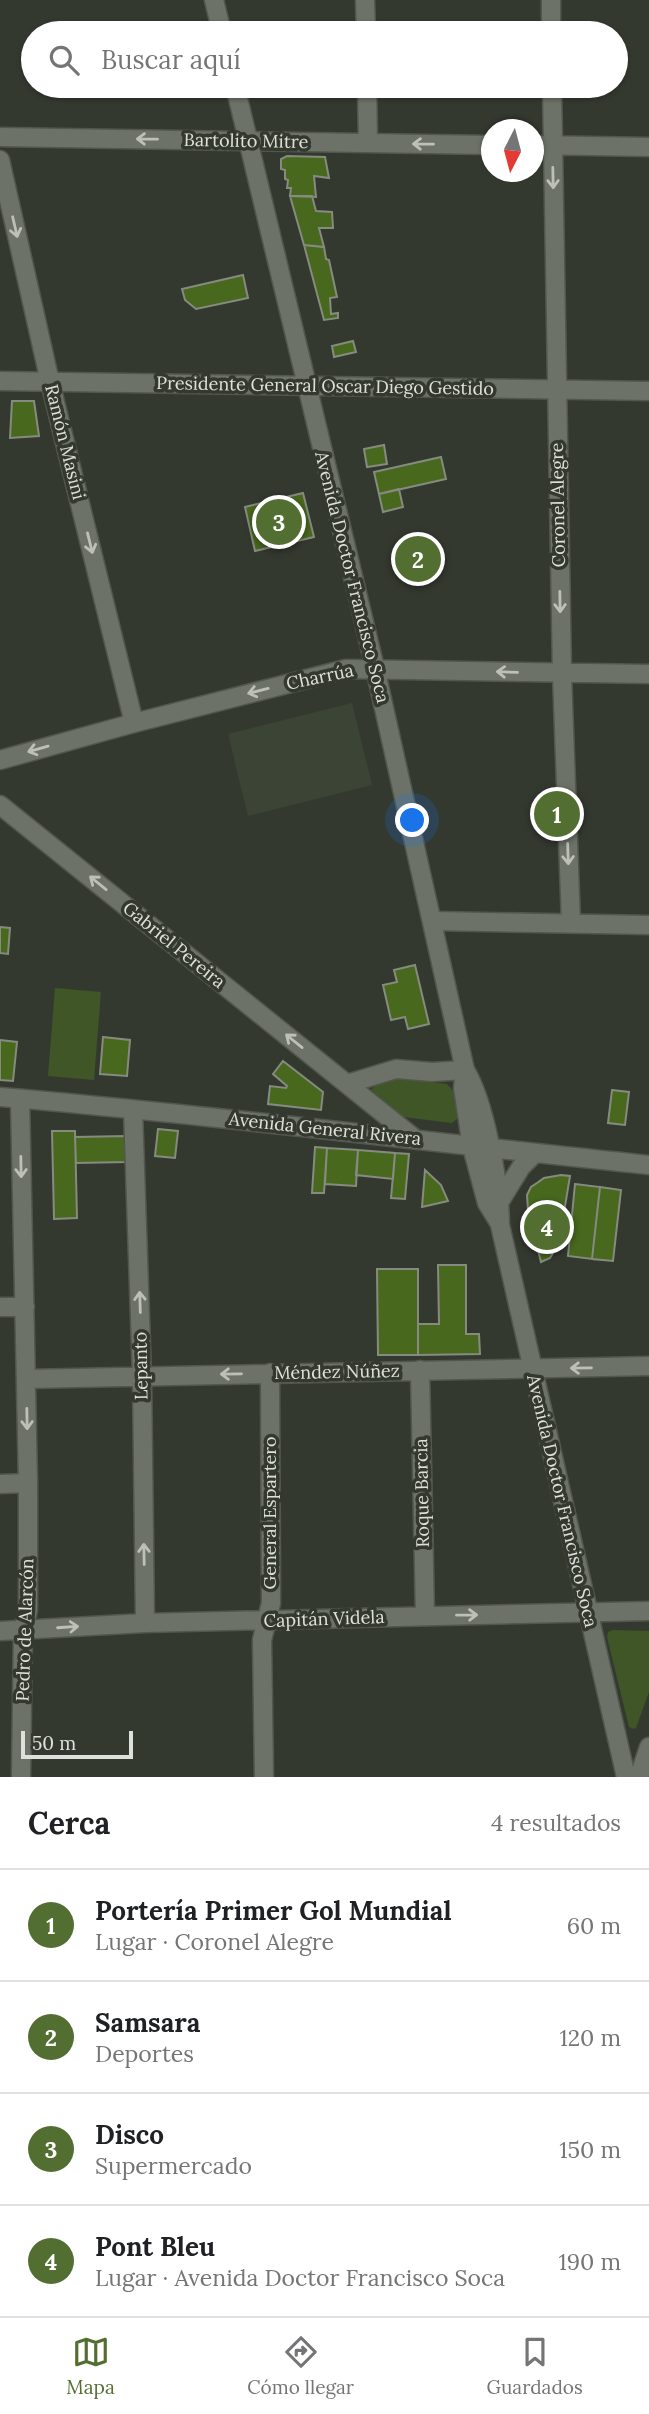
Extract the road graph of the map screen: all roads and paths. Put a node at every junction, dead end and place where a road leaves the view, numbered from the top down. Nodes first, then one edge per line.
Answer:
1 (214, 0) edge
2 (365, 0) edge
3 (551, 0) edge
4 (219, 21) edge
5 (366, 21) edge
6 (551, 21) edge
7 (238, 98) edge
8 (367, 98) edge
9 (552, 98) edge
10 (0, 137) edge
11 (248, 141) junction
12 (368, 143) junction
13 (481, 145) edge
14 (544, 146) edge
15 (552, 146) junction
16 (649, 147) edge
17 (0, 160) edge
18 (0, 381) edge
19 (50, 382) junction
20 (306, 385) junction
21 (556, 389) junction
22 (649, 391) edge
23 (375, 668) junction
24 (562, 674) junction
25 (649, 674) edge
26 (134, 723) junction
27 (0, 760) edge
28 (0, 805) edge
29 (434, 921) junction
30 (571, 923) junction
31 (649, 925) edge
32 (466, 1070) junction
33 (347, 1084) junction
34 (0, 1097) edge
35 (20, 1099) junction
36 (133, 1110) junction
37 (414, 1138) junction
38 (481, 1148) junction
39 (535, 1153) junction
40 (649, 1165) edge
41 (500, 1201) junction
42 (500, 1225) junction
43 (0, 1307) edge
44 (25, 1307) junction
45 (649, 1366) edge
46 (532, 1369) junction
47 (419, 1370) junction
48 (270, 1373) junction
49 (142, 1376) junction
50 (26, 1379) junction
51 (28, 1483) junction
52 (0, 1484) edge
53 (649, 1611) edge
54 (587, 1612) junction
55 (425, 1616) junction
56 (267, 1621) junction
57 (145, 1623) junction
58 (23, 1630) junction
59 (0, 1631) edge
60 (649, 1747) edge
61 (21, 1777) edge
62 (264, 1777) edge
63 (626, 1777) edge
64 (639, 1777) edge

1 - 4 street
2 - 5 street
3 - 6 street
7 - 11 street, Avenida Doctor Francisco Soca
8 - 12 street
9 - 15 street, Coronel Alegre
11 -> 10 street, Bartolito Mitre
11 - 12 street, Bartolito Mitre
11 - 20 street, Avenida Doctor Francisco Soca
13 -> 12 street, Bartolito Mitre
14 - 15 street
15 - 16 street
15 -> 21 street, Coronel Alegre
17 -> 19 street, Ramón Masini
18 - 19 street, Presidente General Oscar Diego Gestido
19 - 20 street, Presidente General Oscar Diego Gestido
19 -> 26 street, Ramón Masini
20 - 21 street, Presidente General Oscar Diego Gestido
20 - 23 street, Avenida Doctor Francisco Soca
21 - 22 street, Presidente General Oscar Diego Gestido
21 -> 24 street, Coronel Alegre
24 -> 23 street, Charrúa
23 -> 26 street, Charrúa
23 - 29 street, Avenida Doctor Francisco Soca
24 - 25 street, Charrúa
24 -> 30 street, Coronel Alegre
26 -> 27 street, Charrúa
33 -> 28 street, Gabriel Pereira
29 - 30 street
29 - 32 street, Avenida Doctor Francisco Soca
30 - 31 street
32 - 33 street
32 - 38 street, Avenida Doctor Francisco Soca
33 - 37 street, Gabriel Pereira
34 - 35 street, Avenida General Rivera
35 - 36 street, Avenida General Rivera
35 -> 44 street, Pedro de Alarcón
36 - 37 street, Avenida General Rivera
49 -> 36 street, Lepanto
37 - 38 street, Avenida General Rivera
38 - 39 street, Avenida General Rivera
38 - 41 street, Avenida Doctor Francisco Soca
38 - 42 street, Avenida Doctor Francisco Soca
39 - 40 street, Avenida General Rivera
39 - 41 street
41 - 42 street, Avenida Doctor Francisco Soca
42 - 46 street, Avenida Doctor Francisco Soca
43 - 44 street
44 - 50 street, Pedro de Alarcón
45 -> 46 street, Méndez Núñez
46 - 47 street, Méndez Núñez
46 - 54 street, Avenida Doctor Francisco Soca
47 - 48 street, Méndez Núñez
47 - 55 street, Roque Barcia
48 -> 49 street, Méndez Núñez
48 - 56 street, General Espartero
49 - 50 street, Méndez Núñez
57 -> 49 street, Lepanto
50 -> 51 street, Pedro de Alarcón
51 - 52 street
51 - 58 street, Pedro de Alarcón
53 - 54 street, Capitán Videla
55 -> 54 street, Capitán Videla
54 - 63 street, Avenida Doctor Francisco Soca
55 - 56 street, Capitán Videla
56 - 57 street, Capitán Videla
56 - 62 street, General Espartero
58 -> 57 street, Capitán Videla
58 - 59 street, Capitán Videla
58 - 61 street, Pedro de Alarcón
60 - 64 street

